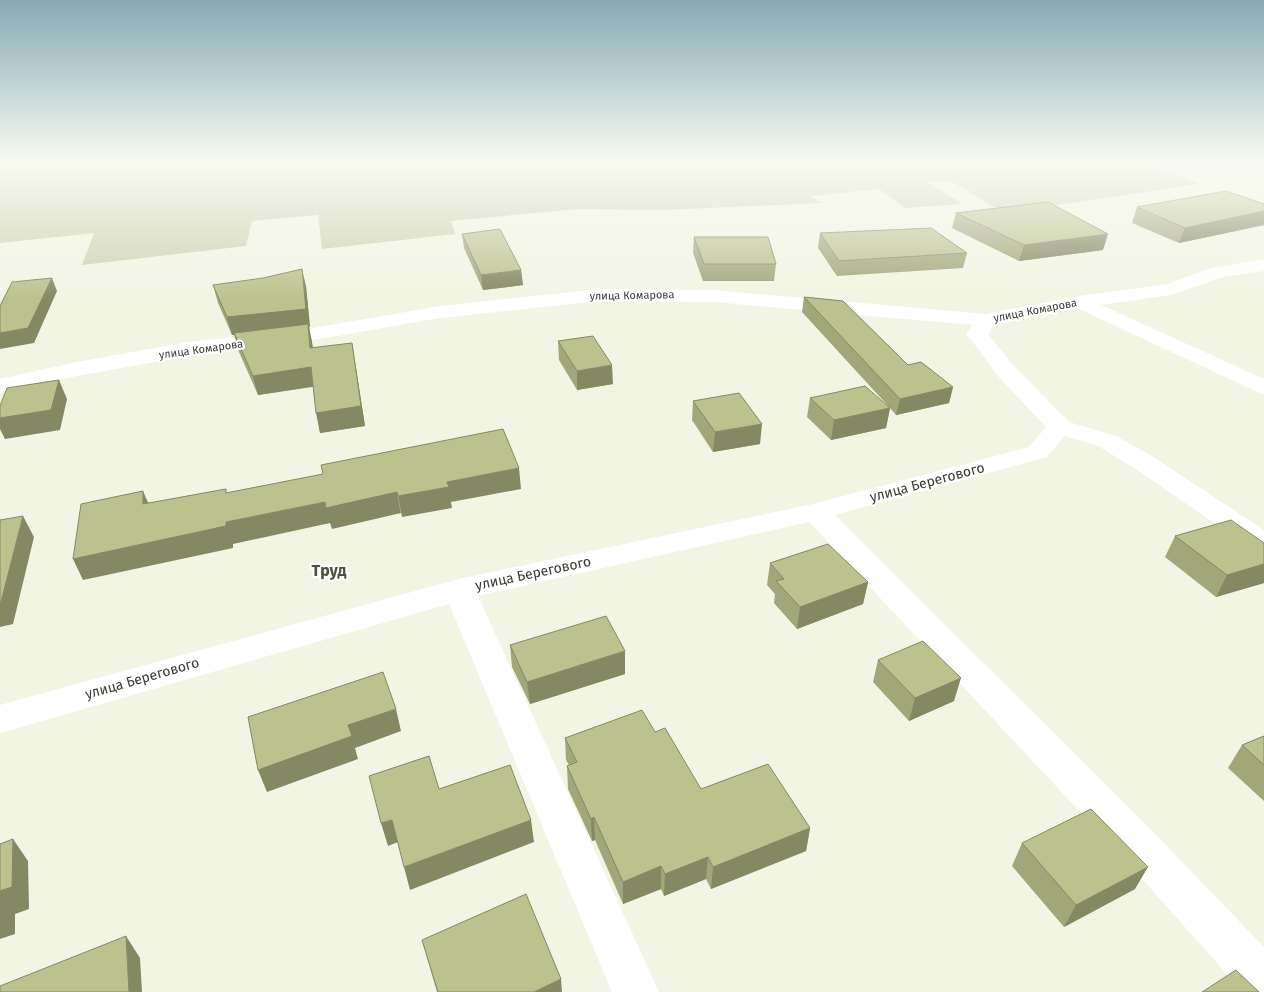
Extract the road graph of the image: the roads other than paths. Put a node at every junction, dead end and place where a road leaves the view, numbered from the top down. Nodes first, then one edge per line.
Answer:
1 (1264, 265) edge
2 (1079, 302) junction
3 (986, 320) junction
4 (0, 386) edge
5 (1264, 388) edge
6 (1060, 427) junction
7 (815, 512) junction
8 (1264, 543) edge
9 (459, 590) junction
10 (0, 718) edge
11 (1264, 981) edge
12 (636, 992) edge

1 - 2 street, улица Комарова
2 - 3 street, улица Комарова
2 - 5 street
3 - 4 street, улица Комарова
3 - 6 street
6 - 7 street, улица Берегового
6 - 8 street
7 - 9 street, улица Берегового
7 - 11 street
9 - 10 street, улица Берегового
9 - 12 street

